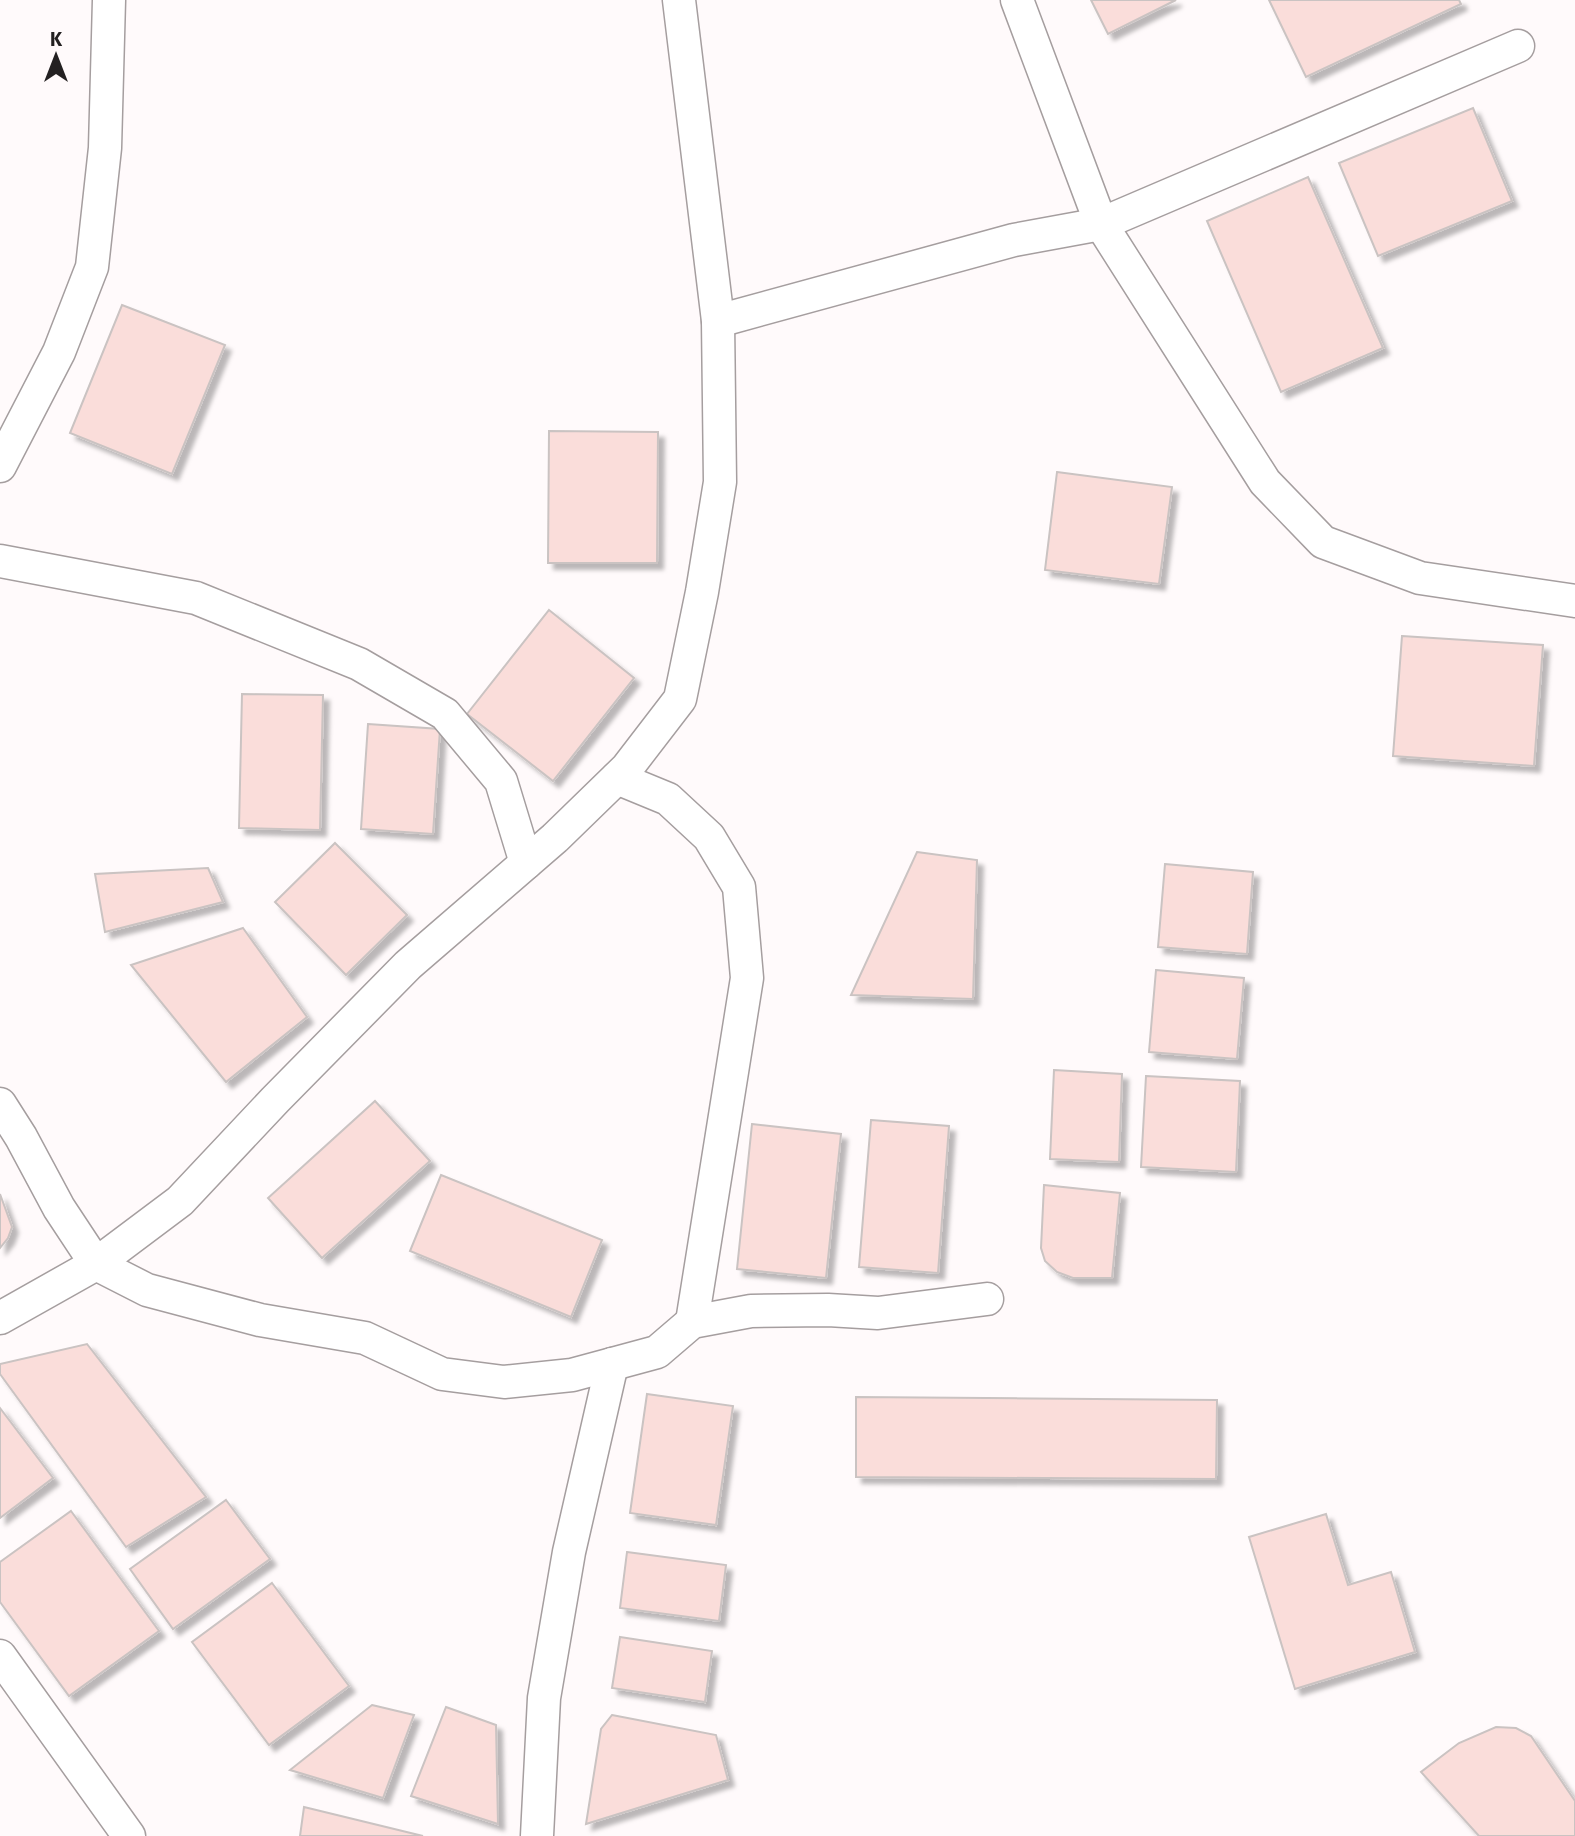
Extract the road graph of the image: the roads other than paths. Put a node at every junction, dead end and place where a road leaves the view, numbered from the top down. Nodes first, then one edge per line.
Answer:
1 (109, 0) edge
2 (679, 0) edge
3 (1017, 0) edge
4 (1518, 46) dead end
5 (1101, 224) junction
6 (718, 321) junction
7 (0, 466) edge
8 (0, 561) edge
9 (1575, 601) edge
10 (617, 778) junction
11 (526, 863) junction
12 (0, 1104) edge
13 (96, 1264) junction
14 (987, 1299) dead end
15 (0, 1318) edge
16 (692, 1322) junction
17 (612, 1364) junction
18 (0, 1656) edge
19 (129, 1836) edge
20 (537, 1836) edge

1 - 7 street
2 - 6 street
3 - 5 street
4 - 5 street
5 - 6 street
5 - 9 street
6 - 10 street
8 - 11 street
10 - 11 street
10 - 16 street
11 - 13 street
12 - 13 street
13 - 15 street
13 - 17 street
14 - 16 street
16 - 17 street
17 - 20 street
18 - 19 street

